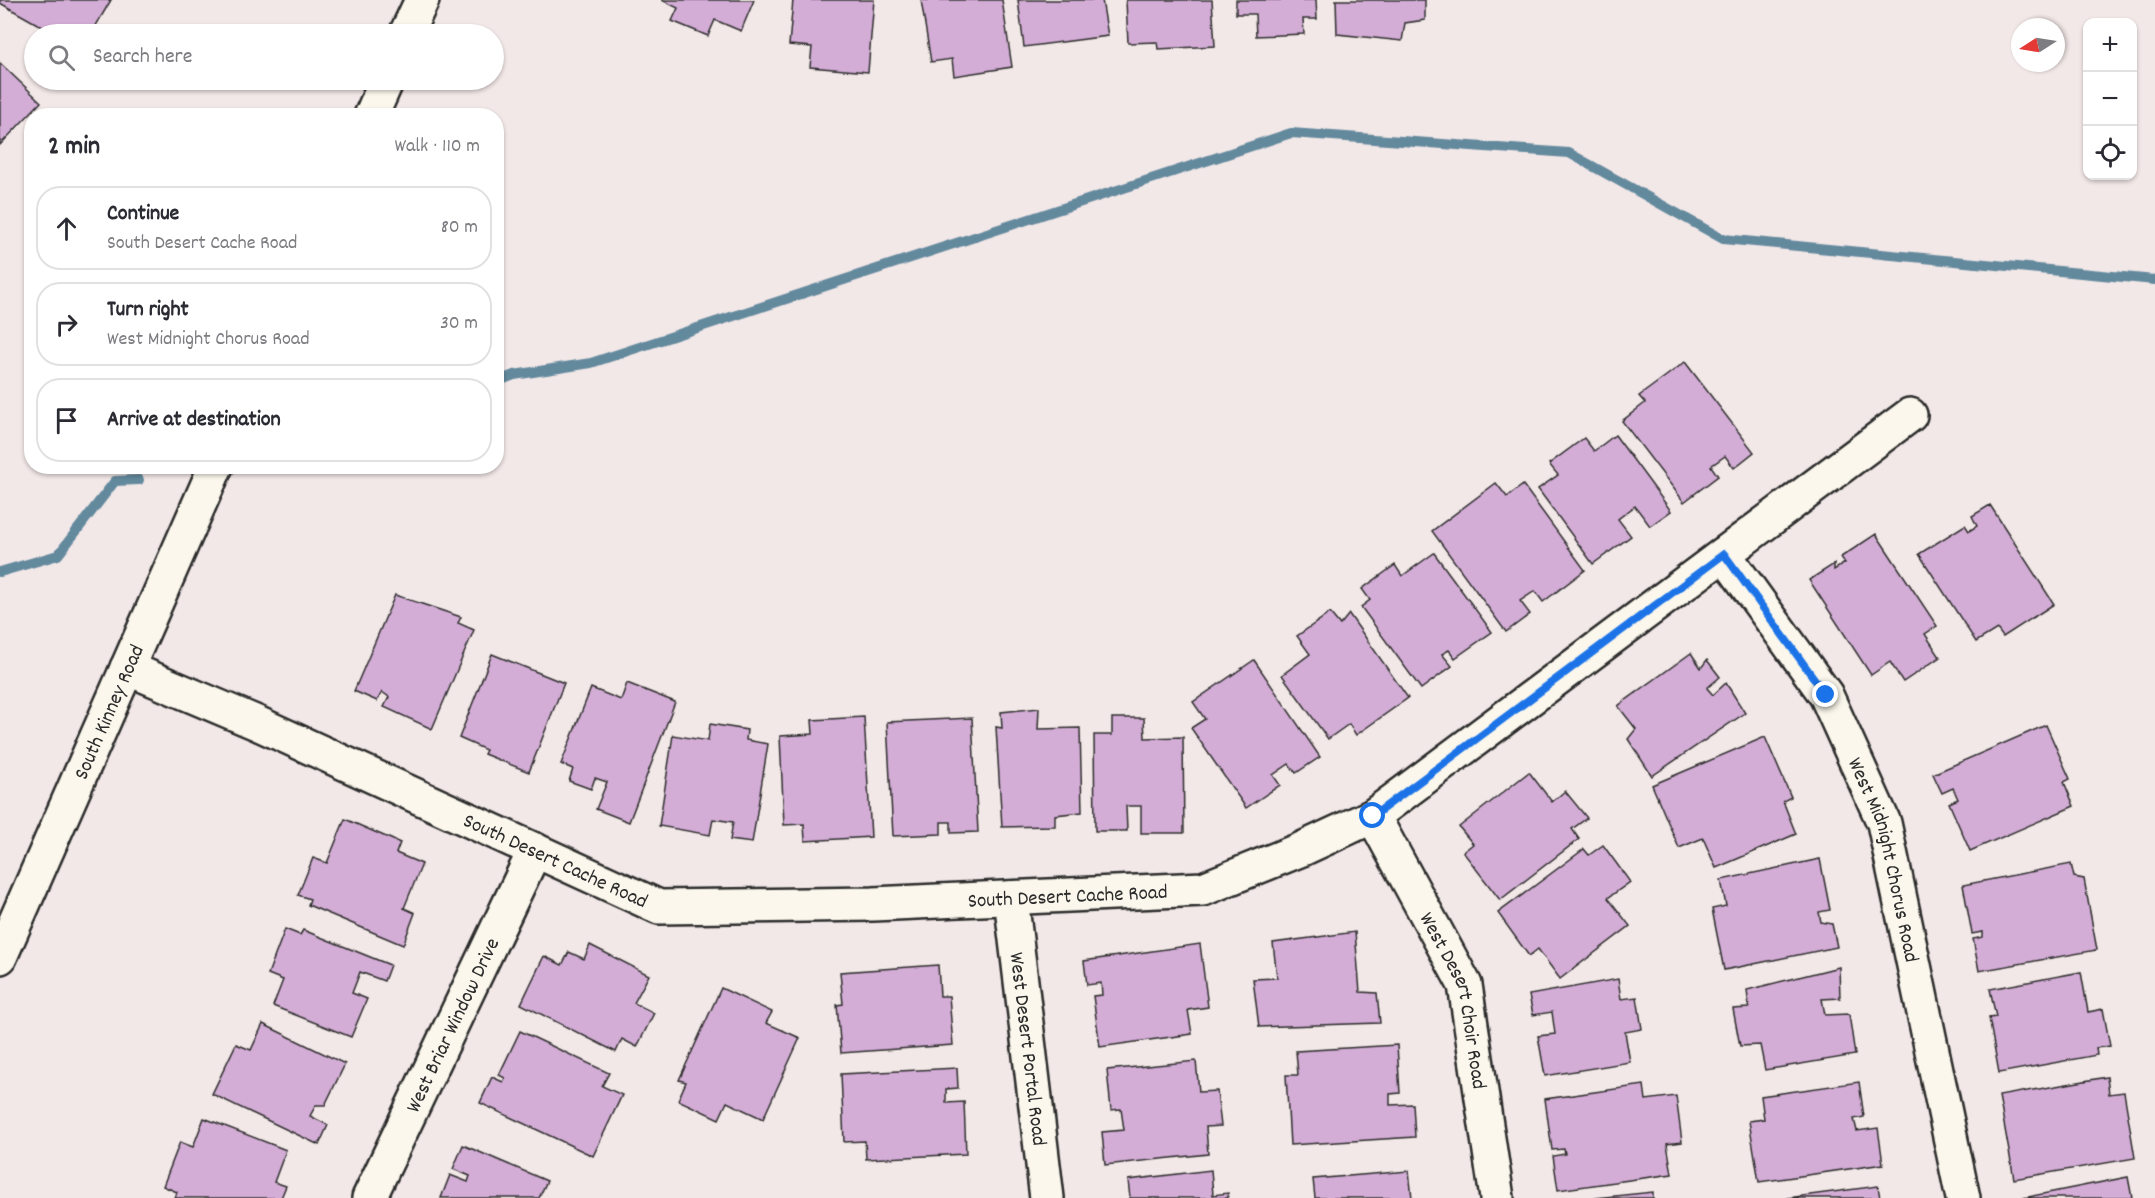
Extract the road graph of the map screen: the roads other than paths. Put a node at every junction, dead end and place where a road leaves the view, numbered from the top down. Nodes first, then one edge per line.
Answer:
1 (422, 0) edge
2 (411, 24) edge
3 (383, 90) edge
4 (375, 108) edge
5 (1910, 415) dead end
6 (213, 474) edge
7 (1724, 554) junction
8 (128, 668) junction
9 (1373, 816) junction
10 (536, 850) junction
11 (1011, 898) junction
12 (0, 957) edge
13 (369, 1198) edge
14 (1047, 1198) edge
15 (1497, 1198) edge
16 (1964, 1198) edge

1 - 2 street
3 - 4 street
5 - 7 street, South Desert Cache Road
6 - 8 street, South Kinney Road
7 - 9 street, South Desert Cache Road
7 - 16 street, West Midnight Chorus Road
8 - 10 street, South Desert Cache Road
8 - 12 street, South Kinney Road
9 - 11 street, South Desert Cache Road
9 - 15 street, West Desert Choir Road
10 - 11 street, South Desert Cache Road
10 - 13 street, West Briar Window Drive
11 - 14 street, West Desert Portal Road

